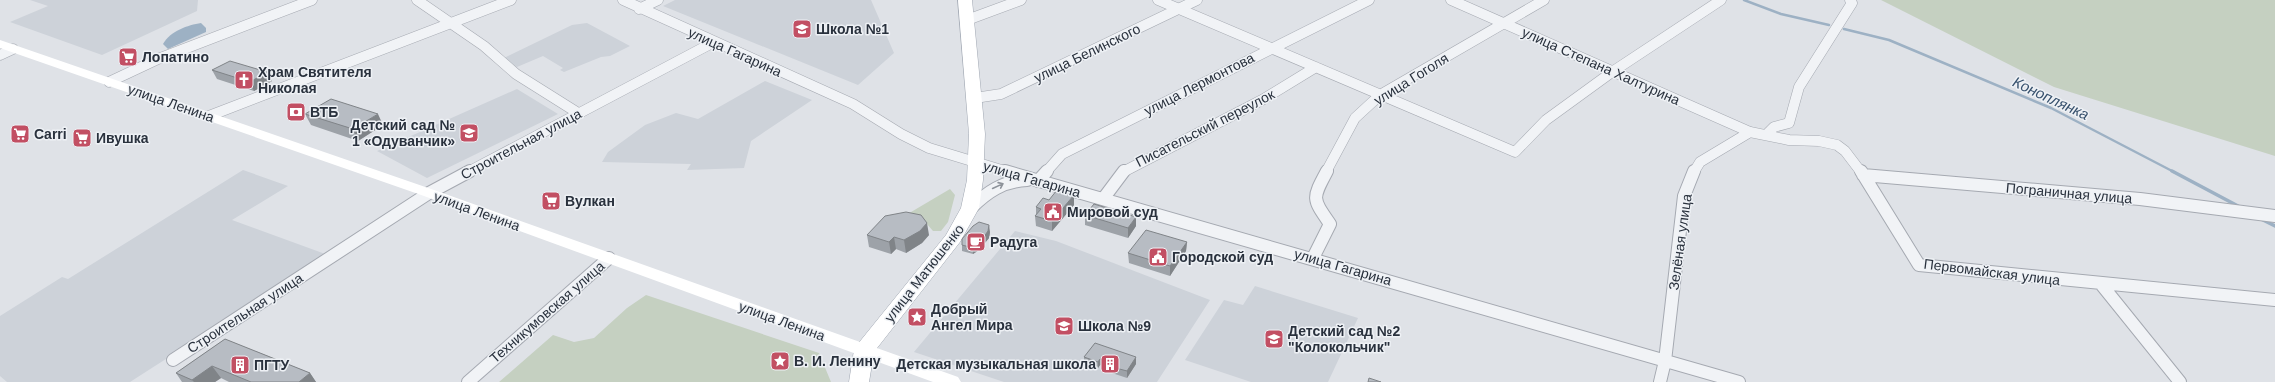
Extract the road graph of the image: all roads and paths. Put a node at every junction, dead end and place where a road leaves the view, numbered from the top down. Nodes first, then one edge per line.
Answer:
1 (312, 0) edge
2 (418, 0) edge
3 (511, 0) edge
4 (623, 0) edge
5 (658, 0) edge
6 (965, 0) edge
7 (1021, 0) edge
8 (1158, 0) edge
9 (1197, 0) edge
10 (1369, 0) edge
11 (1451, 0) edge
12 (1544, 0) edge
13 (1721, 0) edge
14 (1850, 0) edge
15 (639, 9) junction
16 (1178, 9) junction
17 (967, 20) junction
18 (1505, 22) junction
19 (450, 24) junction
20 (714, 42) junction
21 (7, 47) edge
22 (1272, 48) junction
23 (0, 55) edge
24 (1316, 67) junction
25 (1612, 72) junction
26 (109, 82) junction
27 (1380, 95) junction
28 (975, 98) junction
29 (578, 113) junction
30 (209, 116) junction
31 (1750, 132) junction
32 (1767, 134) junction
33 (976, 162) junction
34 (1863, 174) junction
35 (1036, 180) junction
36 (429, 193) junction
37 (1103, 199) junction
38 (970, 208) junction
39 (2275, 216) edge
40 (609, 258) junction
41 (1313, 258) junction
42 (2101, 284) junction
43 (2275, 300) edge
44 (864, 350) junction
45 (173, 360) dead end
46 (1665, 361) junction
47 (468, 382) edge
48 (858, 382) edge
49 (952, 382) edge
50 (1660, 382) edge
51 (1739, 382) edge
52 (2180, 382) edge

1 - 26 street
2 - 19 street
3 - 19 street
4 - 15 street, улица Гагарина
5 - 15 street
6 - 17 main road, улица Матюшенко
7 - 17 street
8 - 16 street
9 - 16 street, улица Белинского
10 - 22 street, улица Лермонтова
11 - 18 street, улица Степана Халтурина
12 - 18 street, улица Гоголя
13 - 25 street
14 - 32 street
15 - 20 street, улица Гагарина
16 - 22 street
16 - 28 street, улица Белинского
17 - 28 main road, улица Матюшенко
18 - 25 street, улица Степана Халтурина
18 - 27 street, улица Гоголя
19 - 29 street
19 - 30 street
20 - 29 street, Строительная улица
20 - 33 street, улица Гагарина
21 - 23 street
21 - 26 main road, улица Ленина
22 - 24 street
22 - 35 street, улица Лермонтова
24 - 27 street
24 - 37 street, Писательский переулок
25 - 27 street
25 - 31 street, улица Степана Халтурина
26 - 30 main road, улица Ленина
27 - 41 street, улица Гоголя
28 - 33 main road, улица Матюшенко
29 - 36 street, Строительная улица
30 - 36 main road, улица Ленина
31 - 32 street, Первомайская улица
31 - 46 street, Зелёная улица
32 - 34 street, Первомайская улица
33 - 35 street, улица Гагарина
33 - 38 main road, улица Матюшенко
34 - 39 street, Пограничная улица
34 - 42 street, Первомайская улица
35 - 37 street, улица Гагарина
38 -> 35 street
36 - 40 main road, улица Ленина
36 - 45 street, Строительная улица
37 - 41 street, улица Гагарина
38 - 44 main road, улица Матюшенко
40 - 44 main road, улица Ленина
40 - 47 street, Техникумовская улица
41 - 46 street, улица Гагарина
42 - 43 street, Первомайская улица
42 - 52 street
44 - 48 main road
44 - 49 main road, улица Ленина
46 - 50 street, Зелёная улица
46 - 51 street, улица Гагарина

